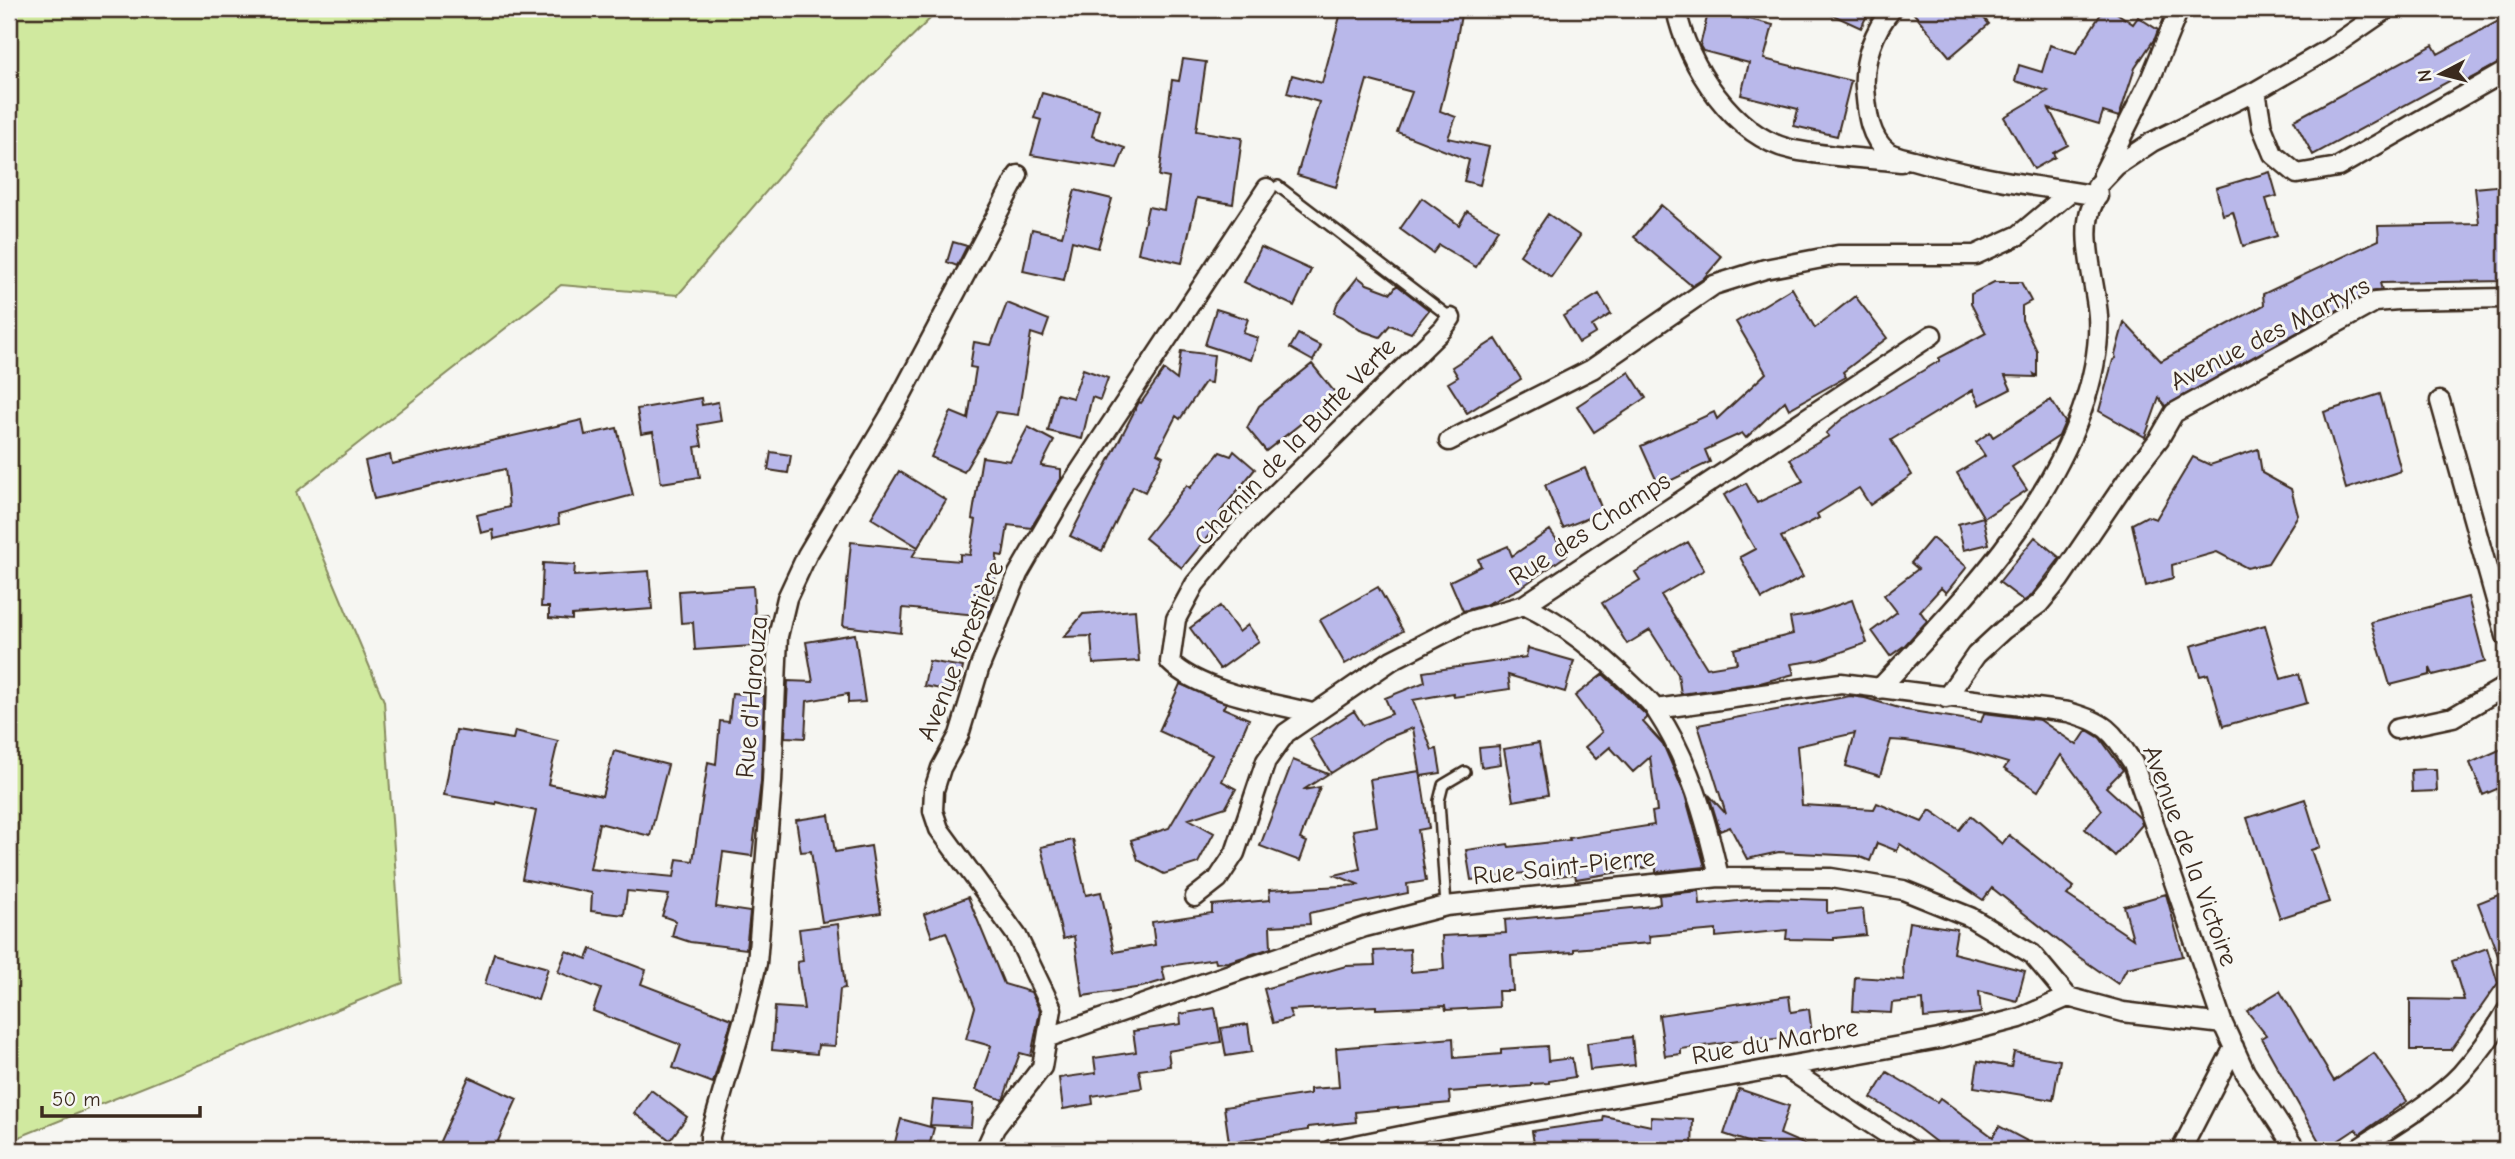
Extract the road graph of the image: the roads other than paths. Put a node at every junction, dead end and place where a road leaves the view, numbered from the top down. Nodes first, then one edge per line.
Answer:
1 (1675, 9) edge
2 (1892, 9) edge
3 (2179, 9) edge
4 (2387, 9) edge
5 (2506, 71) edge
6 (2256, 92) junction
7 (1933, 166) junction
8 (1018, 174) dead end
9 (1273, 187) joint
10 (2098, 191) junction
11 (2070, 192) junction
12 (2506, 298) edge
13 (1451, 318) joint
14 (1932, 335) dead end
15 (2440, 401) dead end
16 (1449, 441) dead end
17 (1524, 605) junction
18 (2506, 636) edge
19 (2506, 686) edge
20 (1879, 689) junction
21 (1946, 698) junction
22 (1656, 709) junction
23 (1312, 713) junction
24 (2396, 729) dead end
25 (1465, 772) dead end
26 (1719, 877) junction
27 (1195, 897) dead end
28 (1446, 906) junction
29 (2068, 997) junction
30 (2506, 1012) edge
31 (2223, 1024) junction
32 (1049, 1037) junction
33 (2234, 1047) junction
34 (1785, 1066) junction
35 (1382, 1140) junction
36 (710, 1150) edge
37 (985, 1150) edge
38 (1331, 1150) edge
39 (1410, 1150) edge
40 (1911, 1150) edge
41 (2181, 1150) edge
42 (2296, 1150) edge
43 (2356, 1150) edge

1 - 7 street
2 - 7 street
3 - 10 street
4 - 6 street
5 - 6 street
6 - 10 street
7 - 11 street
8 - 36 street, Rue d'Harouza
9 - 13 lane
9 - 32 street, Avenue forestière
10 - 11 street
10 - 20 street
11 - 16 street
12 - 21 street, Avenue des Martyrs
13 - 23 street, Chemin de la Butte Verte
14 - 17 street, Rue des Champs
15 - 18 street
17 - 22 street
17 - 23 street, Rue des Champs
19 - 24 street
20 - 21 street, Avenue de la Victoire
20 - 22 street, Avenue de la Victoire
21 - 31 street, Avenue de la Victoire
22 - 26 street
23 - 27 street, Rue des Champs
25 - 28 lane
26 - 28 street, Rue Saint-Pierre
26 - 29 street, Rue Saint-Pierre
28 - 32 street, Rue Saint-Pierre
29 - 31 street
29 - 34 street, Rue du Marbre
30 - 43 street
31 - 33 street, Avenue de la Victoire
32 - 37 street, Avenue forestière
33 - 41 street
33 - 42 street, Avenue de la Victoire
34 - 35 street, Rue du Marbre
34 - 40 street
35 - 38 street, Rue du Marbre
35 - 39 street

